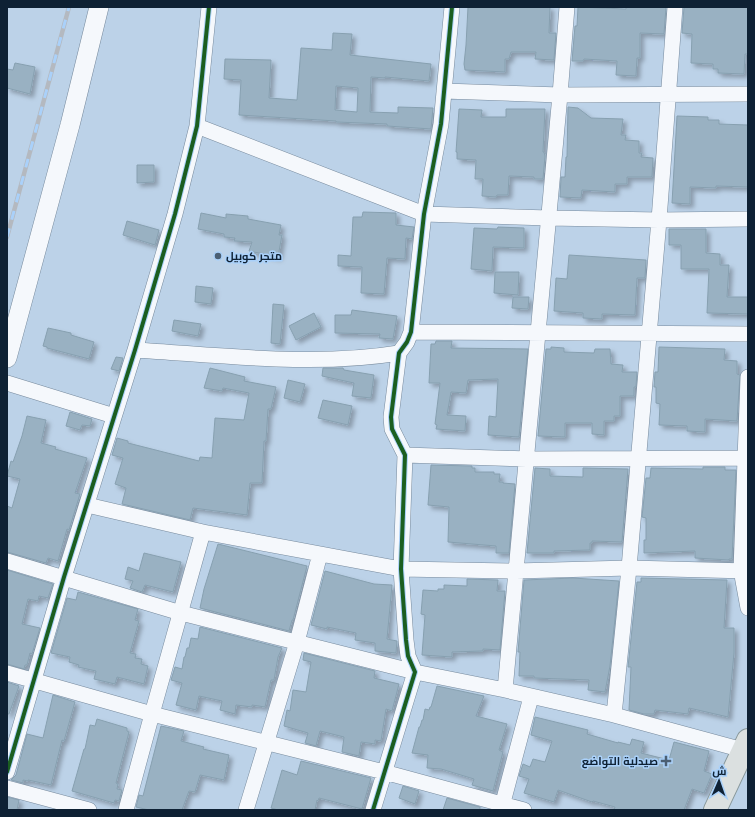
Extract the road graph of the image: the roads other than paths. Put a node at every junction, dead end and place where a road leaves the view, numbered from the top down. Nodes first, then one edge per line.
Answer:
1 (99, 7) edge
2 (209, 7) edge
3 (452, 7) edge
4 (566, 7) edge
5 (674, 7) edge
6 (444, 91) junction
7 (748, 94) edge
8 (560, 95) junction
9 (668, 95) junction
10 (197, 126) junction
11 (424, 214) junction
12 (549, 218) junction
13 (748, 219) edge
14 (659, 220) junction
15 (411, 332) junction
16 (648, 333) junction
17 (539, 334) junction
18 (748, 334) edge
19 (135, 350) junction
20 (398, 353) junction
21 (7, 358) edge
22 (748, 377) edge
23 (7, 383) edge
24 (114, 416) junction
25 (404, 455) junction
26 (638, 458) junction
27 (746, 458) edge
28 (527, 459) junction
29 (88, 505) junction
30 (203, 532) junction
31 (320, 554) junction
32 (7, 561) edge
33 (401, 568) junction
34 (629, 568) junction
35 (745, 570) edge
36 (516, 571) junction
37 (64, 577) junction
38 (748, 608) edge
39 (181, 613) junction
40 (297, 642) junction
41 (415, 672) junction
42 (7, 673) edge
43 (33, 680) junction
44 (505, 690) junction
45 (531, 697) junction
46 (152, 714) junction
47 (614, 715) junction
48 (266, 743) junction
49 (746, 745) edge
50 (7, 772) edge
51 (384, 772) junction
52 (7, 788) edge
53 (501, 807) edge
54 (89, 810) edge
55 (126, 810) edge
56 (246, 810) edge
57 (373, 810) edge
58 (524, 810) edge
59 (715, 810) edge

1 - 21 street
2 - 10 street
3 - 6 street
4 - 8 street
5 - 9 street
6 - 8 street
6 - 11 street
7 - 9 street
8 - 9 street
8 - 12 street
9 - 14 street
10 - 11 street
10 - 19 street
11 - 12 street
11 - 15 street
12 - 14 street
12 - 17 street
13 - 14 street
14 - 16 street
15 - 17 street
15 - 20 street
16 - 17 street
16 - 18 street
16 - 26 street
17 - 28 street
19 - 20 street
19 - 24 street
20 - 25 street
22 - 27 street
23 - 24 street
24 - 29 street
25 - 28 street
25 - 33 street
26 - 27 street
26 - 28 street
26 - 34 street
27 - 35 street
28 - 36 street
29 - 30 street
29 - 37 street
30 - 31 street
30 - 39 street
31 - 33 street
31 - 40 street
32 - 37 street
33 - 36 street
33 - 41 street
34 - 35 street
34 - 36 street
34 - 47 street
35 - 38 street
36 - 44 street
37 - 39 street
37 - 43 street
39 - 40 street
39 - 46 street
40 - 41 street
40 - 48 street
41 - 44 street
41 - 51 street
42 - 43 street
43 - 46 street
43 - 50 street
44 - 45 street
45 - 47 street
45 - 53 street
46 - 48 street
46 - 55 street
47 - 49 street
48 - 51 street
48 - 56 street
49 - 59 main road
51 - 53 street
51 - 57 street
52 - 54 street
53 - 58 street

